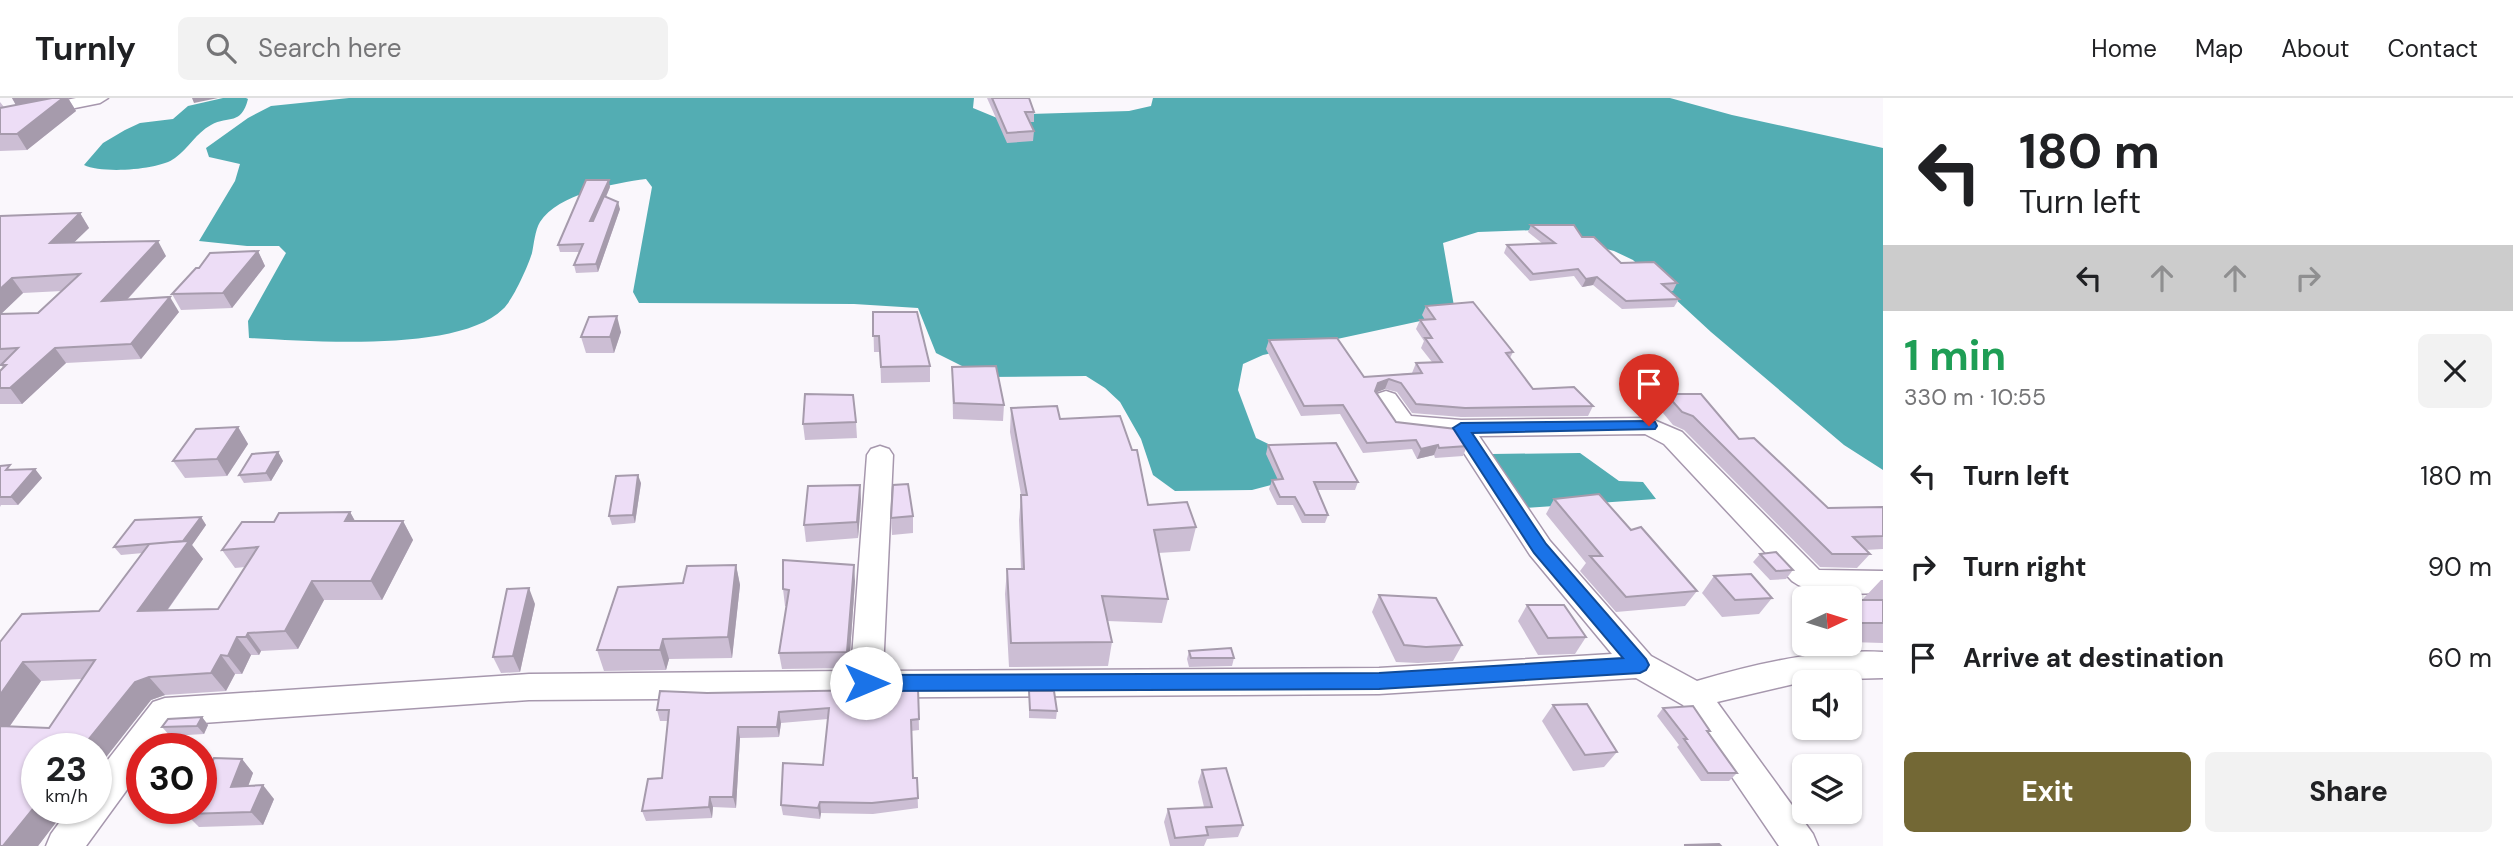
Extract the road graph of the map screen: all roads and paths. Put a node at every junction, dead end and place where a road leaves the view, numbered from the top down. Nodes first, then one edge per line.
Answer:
1 (100, 98) edge
2 (0, 118) edge
3 (1386, 399) dead end
4 (1461, 428) junction
5 (880, 455) dead end
6 (1883, 582) edge
7 (1640, 665) junction
8 (1883, 665) edge
9 (866, 683) junction
10 (1694, 695) junction
11 (112, 782) edge
12 (80, 824) edge
13 (64, 846) edge
14 (1800, 846) edge

1 - 2 street
3 - 4 street
4 - 6 street
4 - 7 street
5 - 9 street
7 - 9 street
7 - 10 street
8 - 10 street
9 - 11 street
10 - 14 street
12 - 13 street

